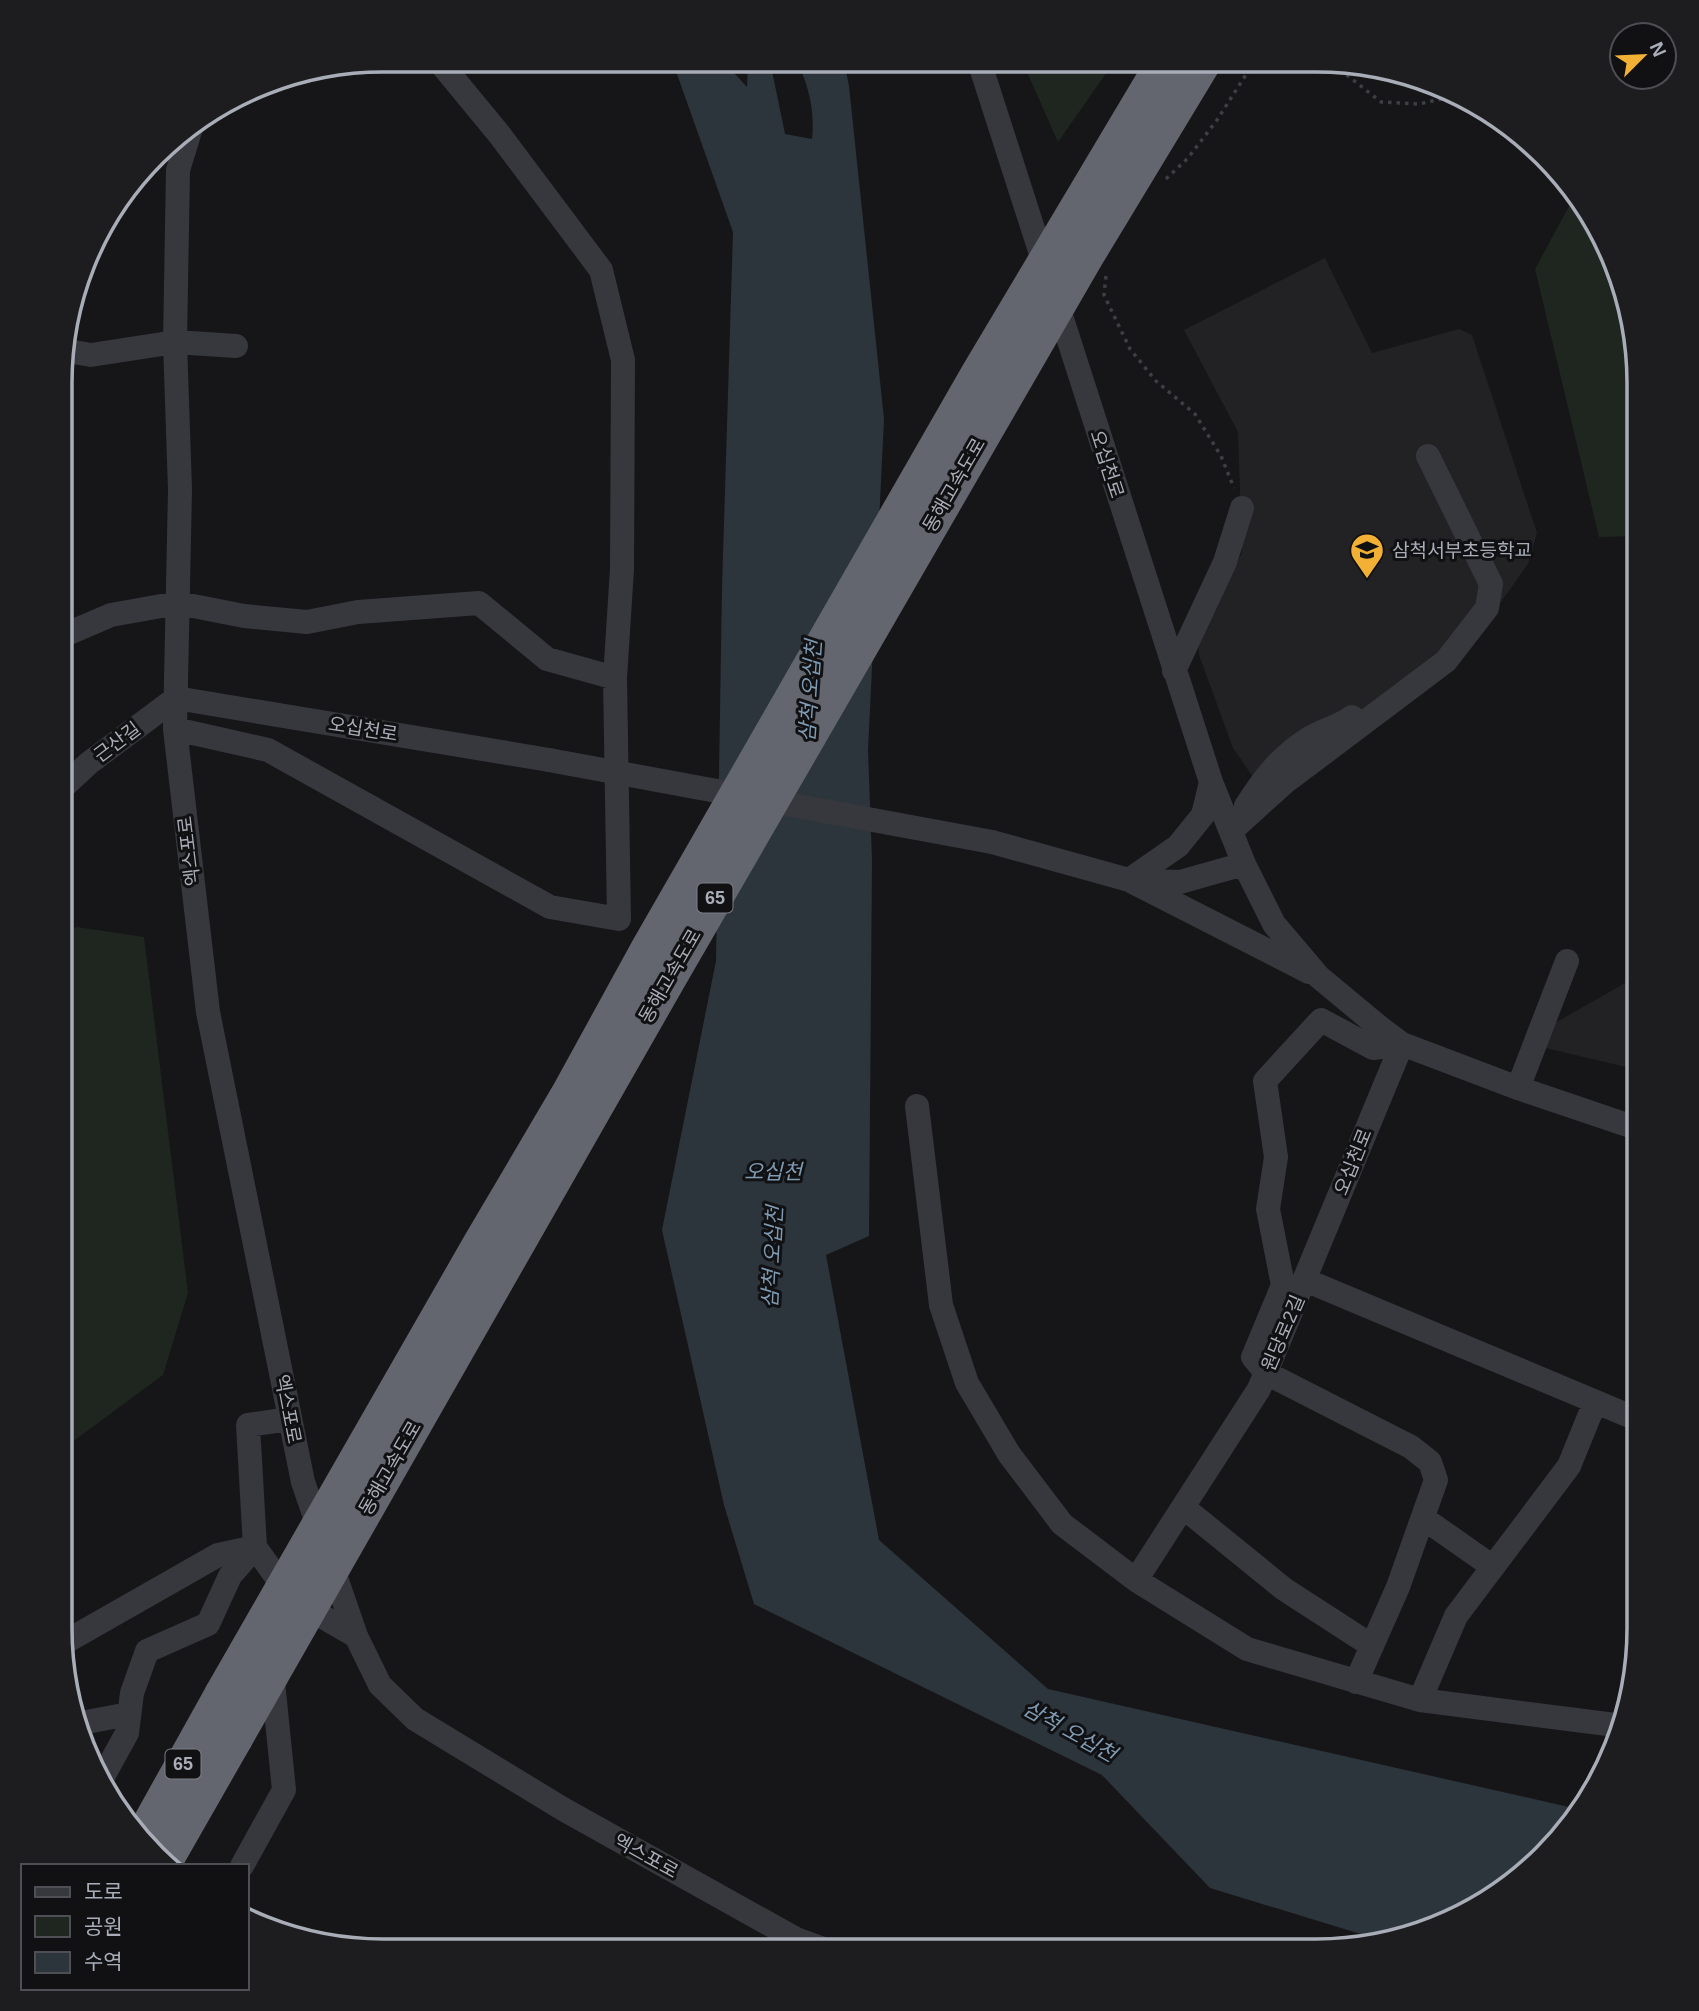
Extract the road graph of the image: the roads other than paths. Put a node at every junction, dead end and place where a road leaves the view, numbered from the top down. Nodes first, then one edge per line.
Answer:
1 (448, 72) edge
2 (983, 72) edge
3 (1158, 72) edge
4 (1197, 72) edge
5 (187, 141) edge
6 (175, 342) junction
7 (236, 346) dead end
8 (73, 352) edge
9 (1428, 456) dead end
10 (1242, 508) road end
11 (178, 603) junction
12 (72, 632) edge
13 (1427, 659) dead end
14 (1174, 671) junction
15 (615, 678) junction
16 (176, 698) junction
17 (175, 729) junction
18 (72, 779) edge
19 (1211, 782) junction
20 (1231, 831) junction
21 (1244, 864) junction
22 (1129, 880) junction
23 (1567, 961) dead end
24 (1319, 977) junction
25 (1402, 1044) junction
26 (1518, 1088) junction
27 (917, 1106) dead end
28 (1627, 1125) edge
29 (1305, 1280) junction
30 (1266, 1373) junction
31 (1595, 1402) junction
32 (1627, 1415) edge
33 (290, 1419) junction
34 (1183, 1507) junction
35 (1423, 1518) junction
36 (255, 1547) junction
37 (1493, 1567) junction
38 (1136, 1580) junction
39 (292, 1599) junction
40 (356, 1636) junction
41 (72, 1639) edge
42 (1372, 1646) junction
43 (1356, 1682) junction
44 (1420, 1700) junction
45 (130, 1714) junction
46 (86, 1722) edge
47 (1612, 1725) edge
48 (106, 1771) edge
49 (146, 1830) edge
50 (169, 1854) edge
51 (243, 1864) edge
52 (796, 1939) edge

1 - 15 street
2 - 14 street, 오십천로
3 - 49 highway, 동해고속도로 / 65, bridge
4 - 50 highway, 동해고속도로 / 65, bridge
5 - 6 street, 엑스포로
6 - 7 street
6 - 8 street
6 - 11 street, 엑스포로
9 - 20 street
10 - 14 street
11 - 12 street
11 - 15 street
11 - 16 street, 엑스포로
13 - 20 street
14 - 19 street, 오십천로
15 - 17 street
16 - 17 street, 엑스포로
16 - 18 street, 근산길
16 - 22 street, 오십천로, bridge
17 - 33 street, 엑스포로
19 - 20 street, 오십천로
19 - 22 street
20 - 21 street, 오십천로
21 - 22 street
21 - 24 street, 오십천로
22 - 24 street
23 - 26 street
24 - 25 street, 오십천로
25 - 26 street, 오십천로
25 - 29 street, 오십천로
25 - 30 street
26 - 28 street, 오십천로
27 - 38 street
29 - 30 street, 원당로2길
29 - 31 street, 원당로2길
30 - 34 street, 원당로2길
30 - 35 street
31 - 32 street, 원당로2길
31 - 37 street
33 - 36 street
33 - 40 street, 엑스포로
34 - 38 street, 원당로2길
34 - 42 street
35 - 37 street
35 - 42 street
36 - 39 street
36 - 41 street
36 - 45 street
37 - 44 street
38 - 43 street
39 - 40 street
39 - 51 street
40 - 52 street, 엑스포로
42 - 43 street
43 - 44 street
44 - 47 street
45 - 46 street
45 - 48 street

